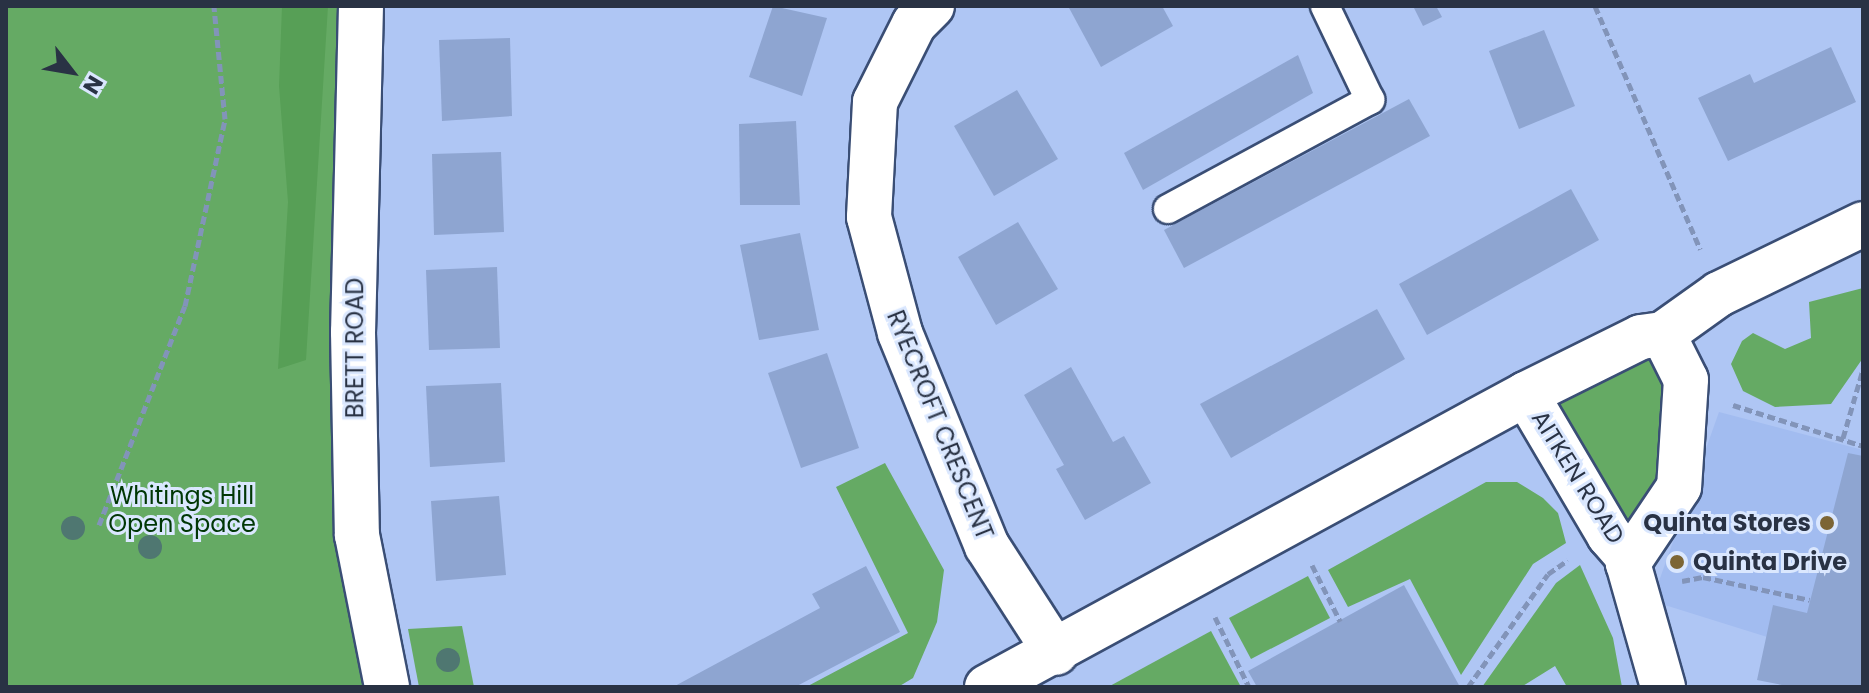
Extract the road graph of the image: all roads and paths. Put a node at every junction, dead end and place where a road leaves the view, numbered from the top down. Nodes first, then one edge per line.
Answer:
1 (214, 6) edge
2 (361, 6) edge
3 (932, 6) edge
4 (1325, 6) edge
5 (1595, 6) edge
6 (1168, 209) dead end
7 (1863, 224) edge
8 (1719, 294) junction
9 (1663, 334) junction
10 (1863, 369) edge
11 (1686, 380) junction
12 (1526, 394) junction
13 (1843, 438) junction
14 (1863, 446) edge
15 (99, 525) dead end
16 (1292, 525) junction
17 (1625, 561) junction
18 (1193, 577) junction
19 (1810, 600) dead end
20 (1340, 621) dead end
21 (1056, 653) junction
22 (387, 687) edge
23 (987, 687) edge
24 (1249, 687) edge
25 (1468, 687) edge
26 (1663, 687) edge

1 - 15 path
2 - 22 street, BRETT ROAD
3 - 21 street, RYECROFT CRESCENT
4 - 6 lane
5 - 8 path
7 - 8 street
8 - 9 street
9 - 11 street
9 - 12 street
10 - 13 path
11 - 13 path
11 - 17 street, AITKEN ROAD
12 - 16 street
12 - 17 street, AITKEN ROAD
13 - 14 path
16 - 18 street
16 - 20 path
17 - 19 path
17 - 25 path
17 - 26 street, AITKEN ROAD
18 - 21 street
18 - 24 path
21 - 23 street

